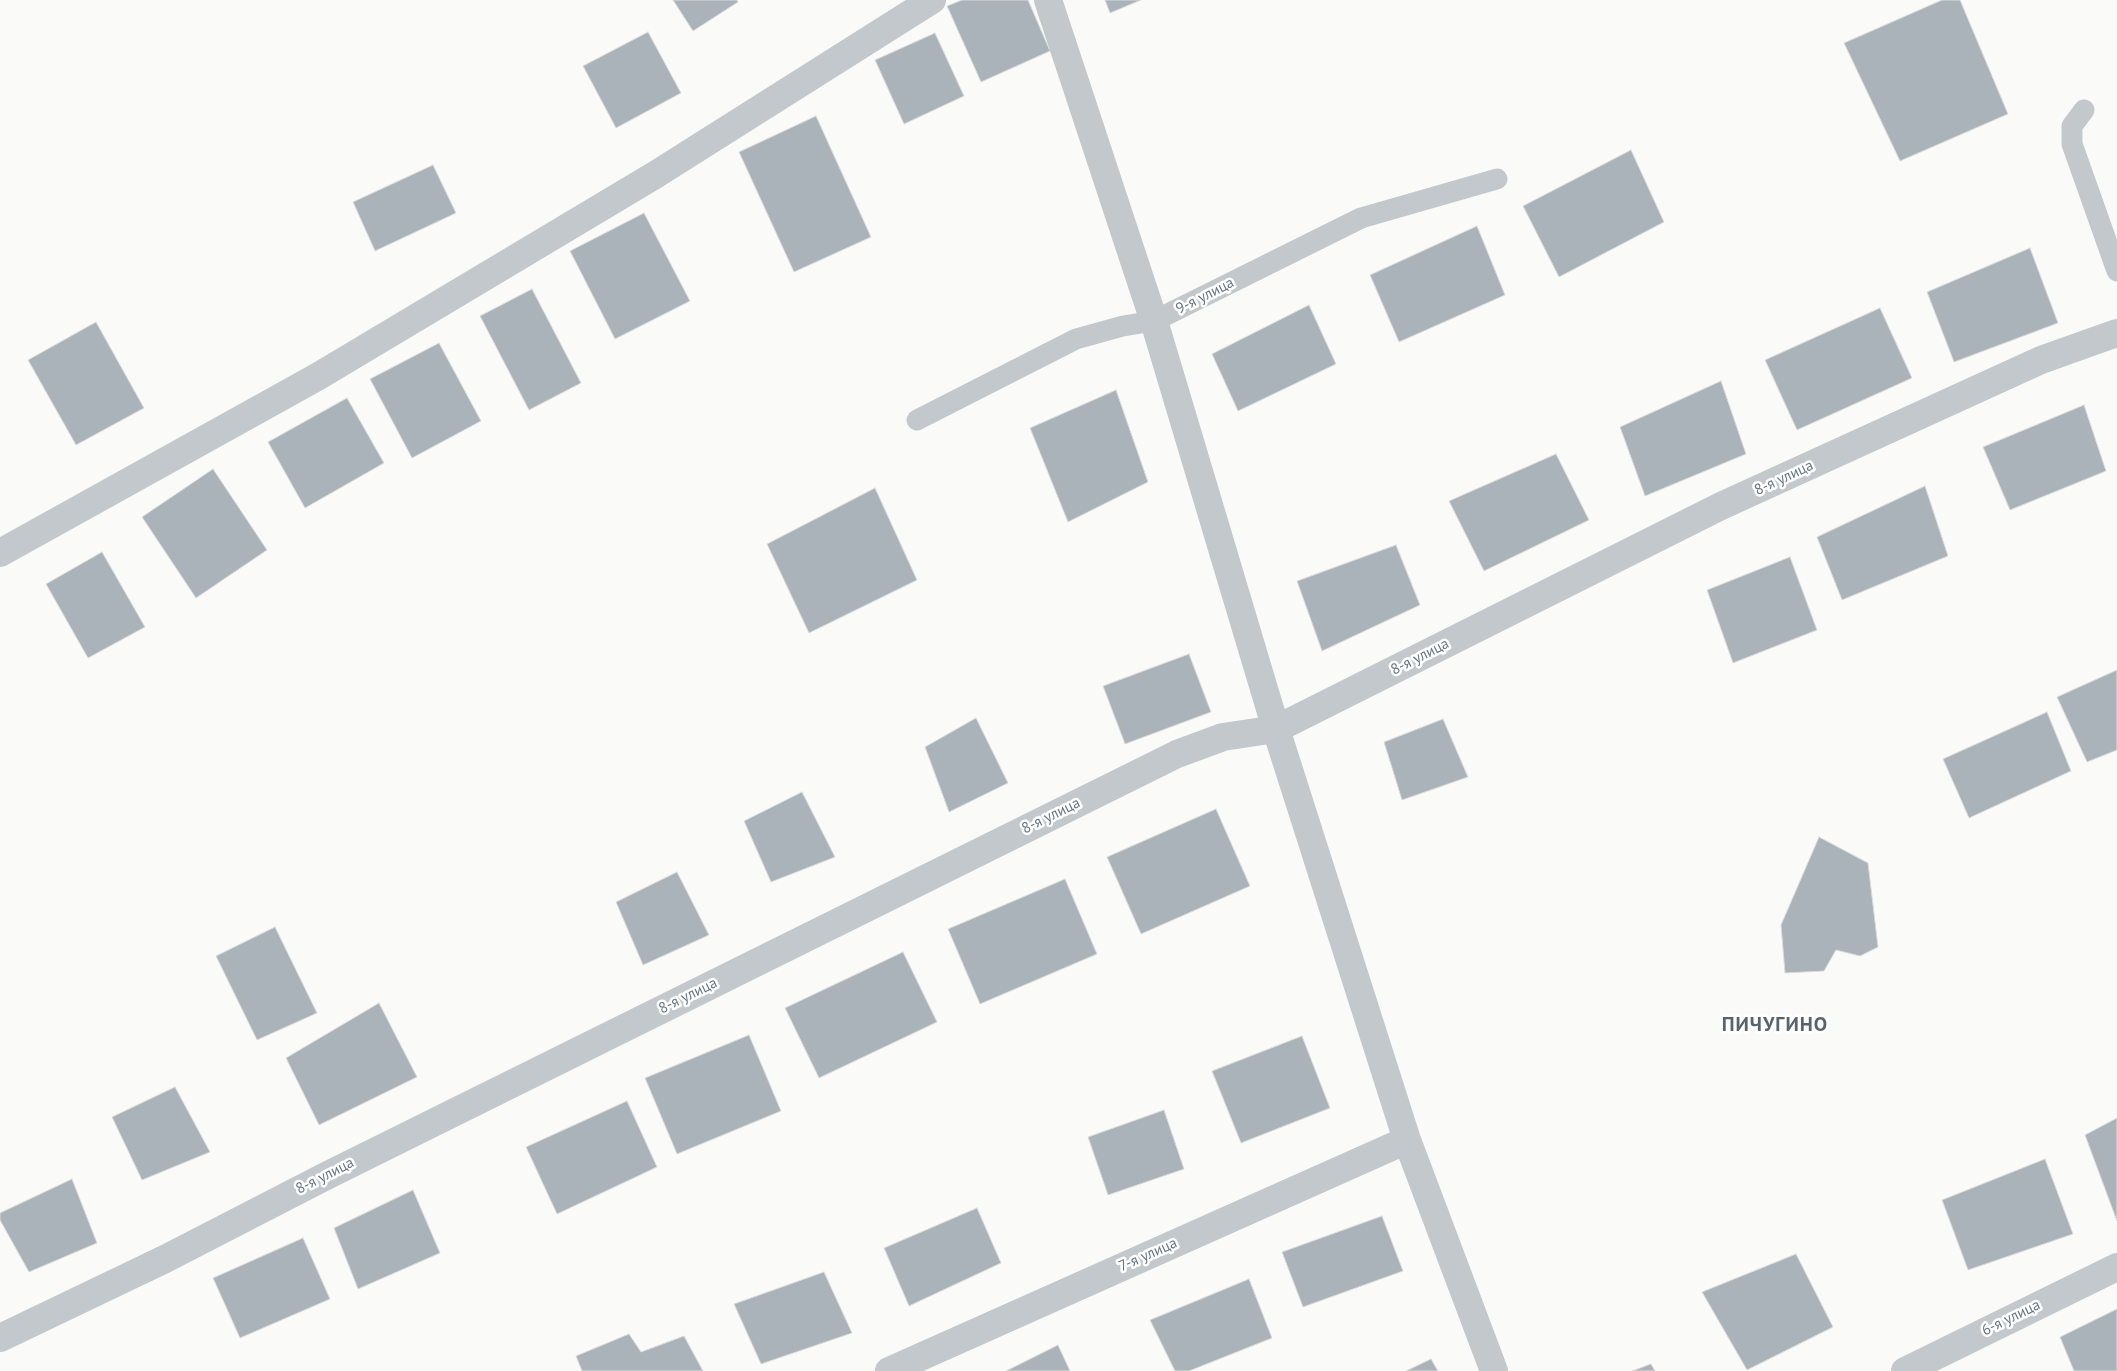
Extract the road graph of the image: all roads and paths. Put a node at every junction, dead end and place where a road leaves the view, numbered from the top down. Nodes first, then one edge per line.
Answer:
1 (932, 0) edge
2 (1048, 0) edge
3 (2084, 110) dead end
4 (1497, 179) dead end
5 (2117, 271) edge
6 (1154, 321) junction
7 (2117, 333) edge
8 (917, 420) dead end
9 (0, 553) edge
10 (1276, 729) junction
11 (1407, 1140) junction
12 (2117, 1267) edge
13 (0, 1338) edge
14 (889, 1371) edge
15 (1494, 1371) edge
16 (1905, 1371) edge

1 - 9 street
2 - 6 street
3 - 5 lane
4 - 6 lane, 9-я улица
6 - 8 lane, 9-я улица
6 - 10 street
7 - 10 street, 8-я улица
10 - 11 street
10 - 13 street, 8-я улица
11 - 14 street, 7-я улица
11 - 15 street
12 - 16 street, 6-я улица

